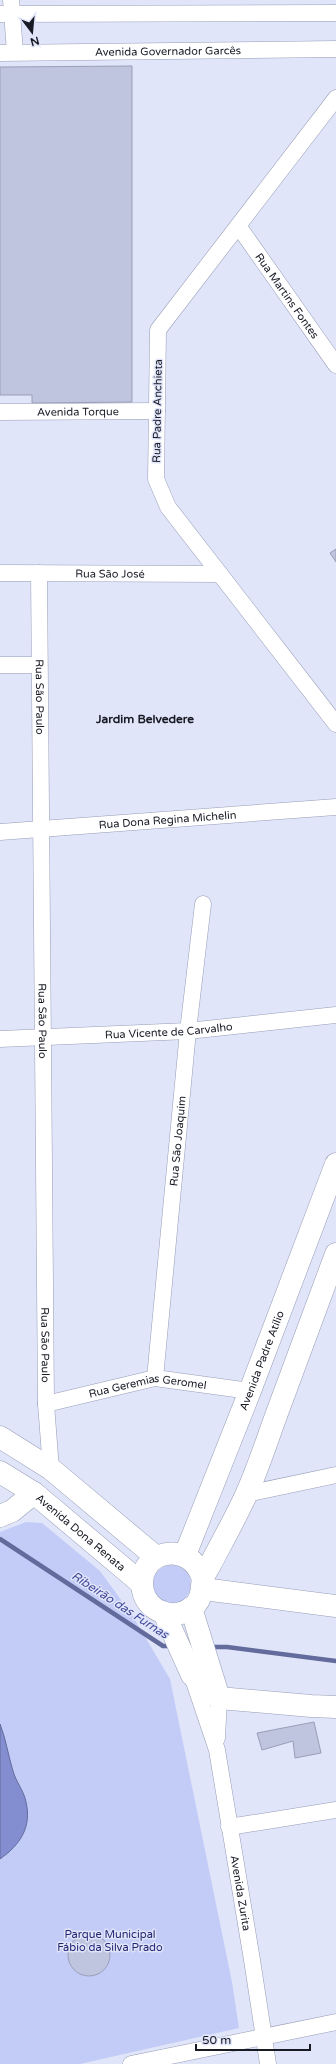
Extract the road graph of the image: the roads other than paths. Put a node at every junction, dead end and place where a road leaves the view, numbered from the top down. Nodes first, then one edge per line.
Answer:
1 (8, 10) edge
2 (336, 13) edge
3 (336, 49) edge
4 (8, 52) edge
5 (336, 98) edge
6 (239, 227) junction
7 (336, 365) edge
8 (157, 411) junction
9 (0, 412) edge
10 (39, 572) junction
11 (0, 573) edge
12 (220, 574) junction
13 (0, 665) edge
14 (39, 665) junction
15 (336, 724) edge
16 (336, 807) edge
17 (42, 830) junction
18 (0, 832) edge
19 (203, 904) dead end
20 (336, 1015) edge
21 (188, 1031) junction
22 (44, 1037) junction
23 (0, 1039) edge
24 (336, 1164) edge
25 (336, 1254) edge
26 (155, 1378) junction
27 (250, 1391) junction
28 (46, 1404) junction
29 (0, 1437) edge
30 (52, 1469) junction
31 (0, 1472) edge
32 (336, 1475) edge
33 (34, 1493) junction
34 (246, 1494) junction
35 (207, 1499) junction
36 (6, 1514) edge
37 (185, 1555) junction
38 (156, 1557) junction
39 (141, 1583) junction
40 (203, 1584) junction
41 (336, 1606) edge
42 (191, 1608) junction
43 (164, 1613) junction
44 (192, 1675) junction
45 (219, 1698) junction
46 (336, 1707) edge
47 (217, 1750) junction
48 (336, 1810) edge
49 (229, 1827) junction
50 (336, 2022) edge
51 (263, 2036) junction
52 (131, 2064) edge
53 (268, 2064) edge

1 - 2 street
1 - 4 street
3 - 4 street, Avenida Governador Garcês
5 - 6 street, Rua Padre Anchieta
6 - 7 street, Rua Martins Fontes
6 - 8 street, Rua Padre Anchieta
8 - 9 street, Avenida Torque
8 - 12 street, Rua Padre Anchieta
10 - 11 street, Rua São José
10 - 12 street, Rua São José
10 - 14 street, Rua São Paulo
12 - 15 street, Rua Padre Anchieta
13 - 14 street
14 - 17 street, Rua São Paulo
16 - 17 street, Rua Dona Regina Michelin
17 - 18 street, Rua Dona Regina Michelin
17 - 22 street, Rua São Paulo
19 - 21 street, Rua São Joaquim
20 - 21 street, Rua Vicente de Carvalho
21 - 22 street, Rua Vicente de Carvalho
21 - 26 street, Rua São Joaquim
22 - 23 street, Rua Vicente de Carvalho
22 - 28 street, Rua São Paulo
24 - 27 main road, Avenida Padre Atílio
25 - 34 main road
26 - 27 street, Rua Geremias Geromel
26 - 28 street, Rua Geremias Geromel
27 - 35 main road, Avenida Padre Atílio
28 - 30 street, Rua São Paulo
29 - 30 main road
30 - 38 main road
31 - 33 main road
32 - 34 street
33 - 36 main road, Avenida Dona Renata
33 - 39 main road, Avenida Dona Renata
34 - 35 main road
34 - 40 main road
35 - 37 main road, Avenida Padre Atílio
37 - 38 main road
37 - 40 main road
38 - 39 main road
39 - 43 main road
40 - 41 main road
40 - 42 main road
42 - 43 main road
42 - 45 main road
43 - 44 main road
44 - 45 main road
44 - 47 street, Avenida Zurita
45 - 46 main road
45 - 47 street, Avenida Zurita
47 - 49 street, Avenida Zurita
48 - 49 street
49 - 51 street, Avenida Zurita
50 - 51 street
51 - 52 street
51 - 53 street, Avenida Zurita

